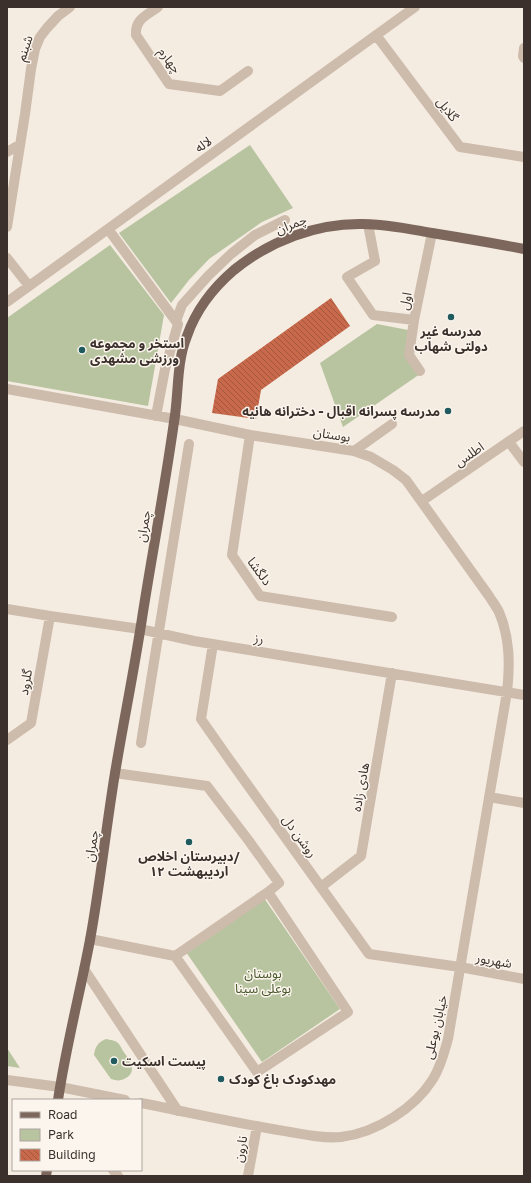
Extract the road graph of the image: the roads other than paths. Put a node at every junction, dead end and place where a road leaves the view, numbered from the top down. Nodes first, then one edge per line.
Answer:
1 (70, 7) edge
2 (158, 7) edge
3 (415, 7) edge
4 (376, 35) junction
5 (524, 48) edge
6 (524, 58) edge
7 (248, 71) dead end
8 (19, 145) junction
9 (7, 152) edge
10 (524, 157) edge
11 (285, 220) dead end
12 (368, 224) junction
13 (7, 227) edge
14 (108, 229) junction
15 (432, 233) junction
16 (524, 249) edge
17 (7, 258) edge
18 (29, 286) junction
19 (7, 302) edge
20 (414, 320) junction
21 (176, 321) junction
22 (420, 371) dead end
23 (7, 389) edge
24 (156, 416) junction
25 (175, 419) junction
26 (392, 424) dead end
27 (524, 431) edge
28 (250, 435) junction
29 (509, 442) junction
30 (189, 444) dead end
31 (354, 450) junction
32 (524, 462) edge
33 (422, 501) junction
34 (7, 609) edge
35 (50, 616) junction
36 (392, 617) dead end
37 (140, 629) junction
38 (158, 633) junction
39 (213, 644) junction
40 (392, 673) junction
41 (507, 692) junction
42 (524, 695) edge
43 (7, 740) edge
44 (141, 743) dead end
45 (115, 773) junction
46 (489, 797) junction
47 (524, 803) edge
48 (321, 887) junction
49 (268, 892) junction
50 (90, 939) junction
51 (175, 956) junction
52 (460, 967) junction
53 (84, 969) junction
54 (524, 979) edge
55 (7, 1080) edge
56 (60, 1087) junction
57 (58, 1099) edge
58 (120, 1099) edge
59 (142, 1103) edge
60 (178, 1110) junction
61 (257, 1126) junction
62 (248, 1176) edge

1 - 8 street, شبنم
2 - 7 street, چهارم
3 - 4 street, لاله
4 - 10 street, گلایل
4 - 14 street, لاله
5 - 6 street
8 - 9 street
8 - 13 street, شبنم
11 - 21 street
12 - 15 main road, چمران
12 - 20 street
12 - 25 main road, چمران
14 - 18 street, لاله
14 - 21 street
15 - 16 main road, چمران
15 - 20 street, اول
17 - 18 street
18 - 19 street, لاله
20 - 22 street, اول
21 - 24 street
23 - 24 street, بوستان
24 - 25 street, بوستان
25 - 28 street, بوستان
25 - 37 main road, چمران
26 - 31 street
27 - 29 street, اطلس
28 - 31 street, بوستان
28 - 36 street, دلگشا
29 - 32 street
29 - 33 street, اطلس
30 - 38 street
31 - 33 street, بوستان
33 - 41 street, بوستان
34 - 35 street, رز
35 - 37 street, رز
35 - 43 street, گلرود
37 - 38 street, رز
37 - 45 main road, چمران
38 - 39 street, رز
38 - 44 street
39 - 40 street, رز
39 - 48 street, روشن دل
40 - 41 street, رز
40 - 48 street, هادی زاده
41 - 42 street, رز
41 - 46 street, خیابان بوعلی
45 - 49 street
45 - 50 main road, چمران
46 - 47 street
46 - 52 street, خیابان بوعلی
48 - 52 street, روشن دل
49 - 51 street
49 - 51 street
50 - 51 street
50 - 53 main road, چمران
52 - 54 street, شهریور
52 - 61 street, خیابان بوعلی
53 - 56 main road, چمران
53 - 60 street
55 - 56 street
56 - 57 main road, چمران
56 - 58 street
59 - 60 street, خیابان بوعلی
60 - 61 street, خیابان بوعلی
61 - 62 street, نارون

